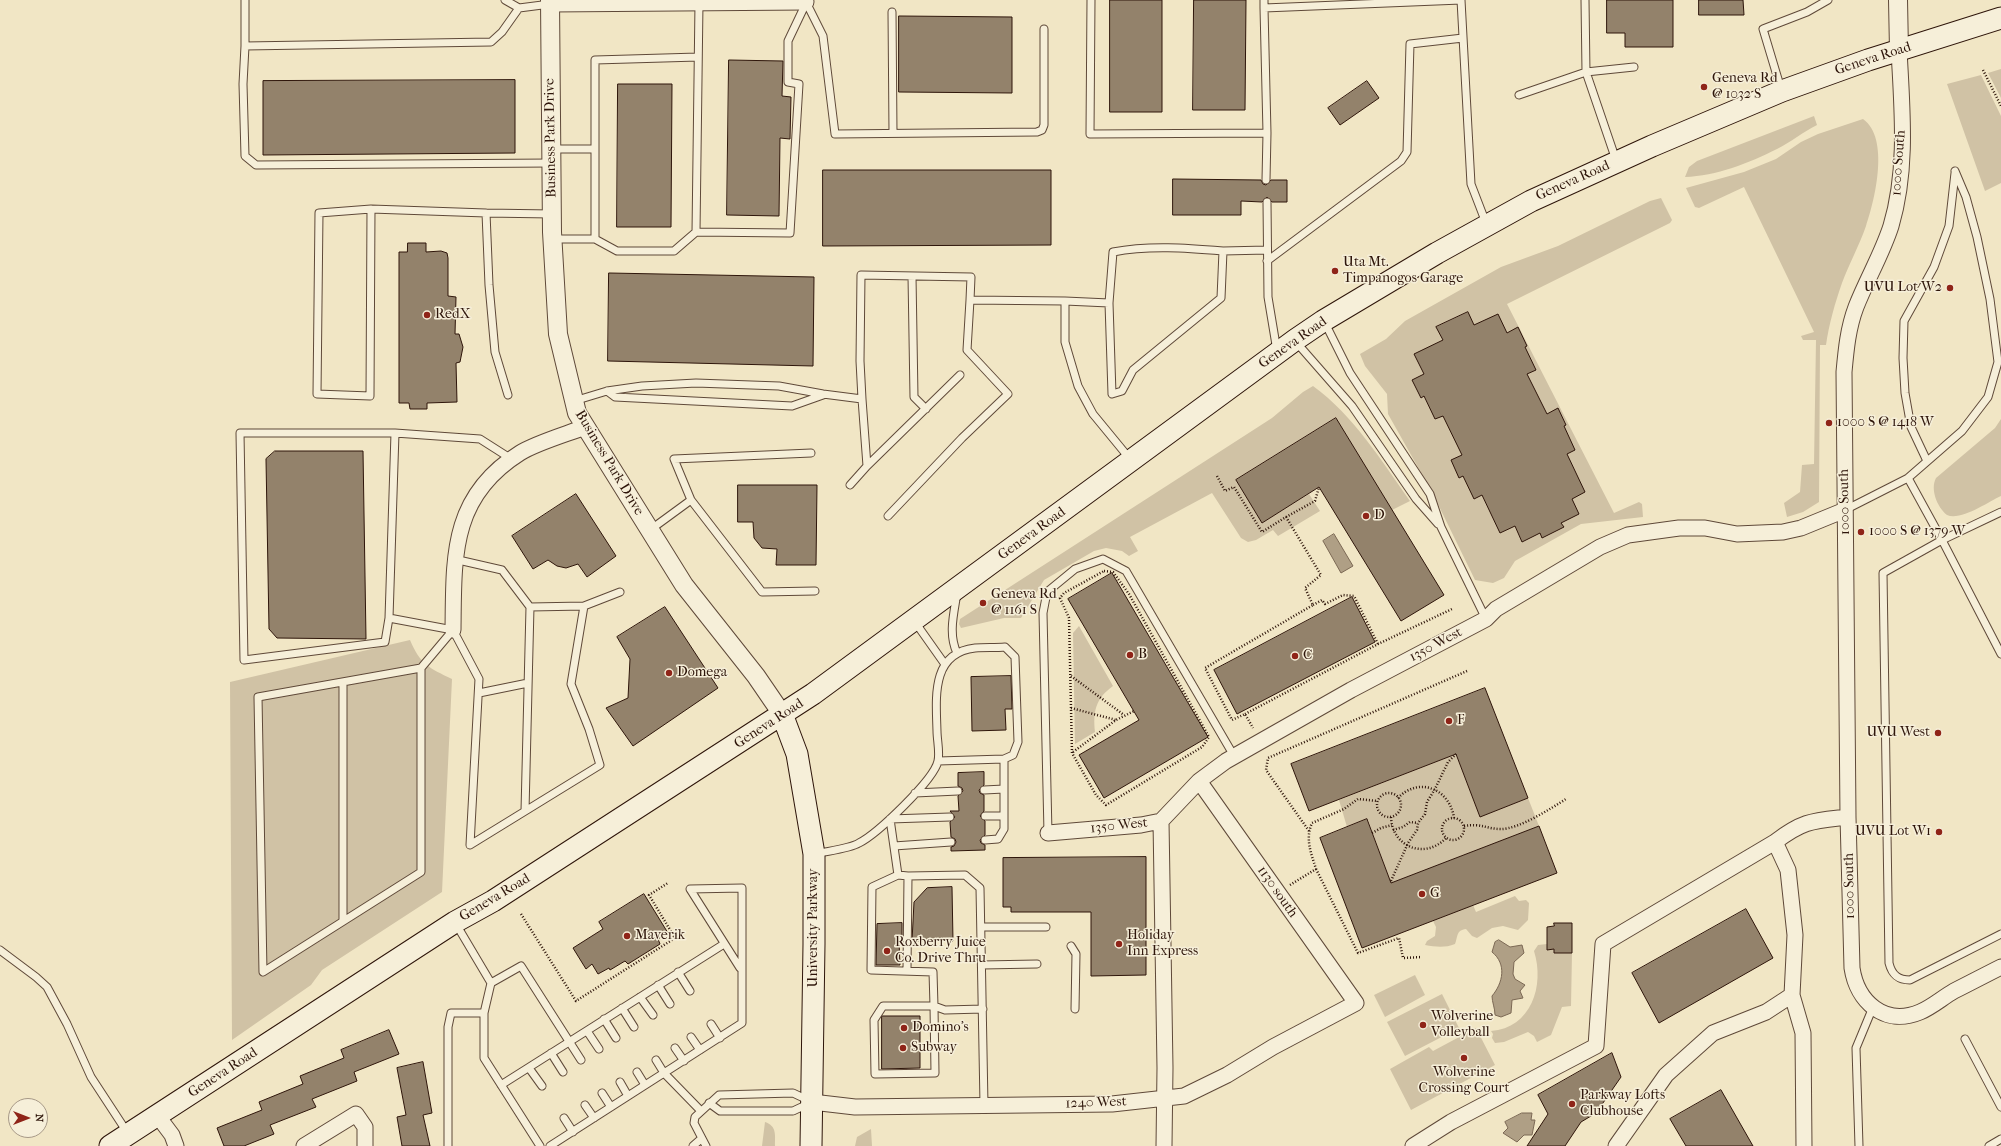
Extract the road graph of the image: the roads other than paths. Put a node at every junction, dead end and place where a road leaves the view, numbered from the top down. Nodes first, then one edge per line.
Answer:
1 (245, 0) edge
2 (506, 0) edge
3 (1091, 0) edge
4 (1264, 0) edge
5 (1585, 0) edge
6 (1828, 0) edge
7 (1898, 0) edge
8 (668, 1) edge
9 (807, 1) edge
10 (550, 2) edge
11 (699, 3) junction
12 (519, 8) junction
13 (1264, 8) junction
14 (892, 12) dead end
15 (2001, 18) edge
16 (1044, 29) dead end
17 (1462, 38) junction
18 (245, 46) junction
19 (1899, 50) junction
20 (698, 57) junction
21 (1634, 67) dead end
22 (1586, 72) junction
23 (1782, 91) junction
24 (1519, 95) dead end
25 (893, 133) junction
26 (1267, 133) junction
27 (595, 149) junction
28 (552, 156) junction
29 (1616, 162) junction
30 (1266, 180) dead end
31 (1267, 202) dead end
32 (371, 209) junction
33 (486, 213) junction
34 (552, 214) junction
35 (1487, 225) junction
36 (696, 232) junction
37 (553, 239) junction
38 (595, 239) junction
39 (1267, 250) junction
40 (1223, 251) junction
41 (1267, 261) junction
42 (912, 276) junction
43 (970, 300) junction
44 (1065, 301) junction
45 (1109, 303) junction
46 (1323, 320) junction
47 (1295, 340) junction
48 (1278, 353) junction
49 (960, 375) dead end
50 (607, 391) junction
51 (823, 394) junction
52 (508, 395) dead end
53 (862, 398) junction
54 (574, 401) junction
55 (926, 409) junction
56 (585, 427) junction
57 (395, 433) junction
58 (811, 453) dead end
59 (513, 460) junction
60 (1131, 461) junction
61 (1927, 462) junction
62 (867, 466) junction
63 (1908, 478) junction
64 (850, 485) dead end
65 (691, 500) junction
66 (1845, 510) junction
67 (2001, 512) edge
68 (888, 516) dead end
69 (1441, 527) junction
70 (650, 530) junction
71 (1942, 540) junction
72 (454, 559) junction
73 (958, 588) junction
74 (815, 591) dead end
75 (620, 592) dead end
76 (584, 606) junction
77 (530, 607) junction
78 (389, 618) junction
79 (1486, 618) junction
80 (914, 621) junction
81 (453, 630) junction
82 (957, 653) junction
83 (2001, 654) edge
84 (944, 663) junction
85 (421, 668) junction
86 (343, 682) junction
87 (528, 683) junction
88 (479, 693) junction
89 (782, 714) junction
90 (1234, 756) junction
91 (1004, 759) junction
92 (938, 761) junction
93 (1198, 781) junction
94 (1004, 789) junction
95 (984, 790) dead end
96 (958, 791) dead end
97 (915, 793) junction
98 (525, 811) junction
99 (984, 816) dead end
100 (1004, 816) junction
101 (950, 817) dead end
102 (1848, 817) junction
103 (890, 819) junction
104 (1161, 821) junction
105 (1048, 833) joint
106 (985, 840) dead end
107 (951, 842) dead end
108 (1775, 842) junction
109 (894, 846) junction
110 (814, 854) junction
111 (898, 875) junction
112 (908, 876) junction
113 (343, 920) junction
114 (455, 922) junction
115 (981, 927) junction
116 (1046, 927) dead end
117 (2001, 934) edge
118 (724, 944) junction
119 (1071, 946) dead end
120 (0, 950) edge
121 (1037, 964) dead end
122 (982, 965) junction
123 (740, 968) junction
124 (2001, 968) edge
125 (907, 970) junction
126 (678, 972) junction
127 (491, 983) junction
128 (658, 985) junction
129 (690, 991) dead end
130 (1792, 995) junction
131 (640, 997) junction
132 (1356, 1003) joint
133 (670, 1004) dead end
134 (934, 1006) junction
135 (1873, 1007) junction
136 (622, 1008) junction
137 (983, 1009) junction
138 (1075, 1010) dead end
139 (484, 1013) junction
140 (653, 1015) dead end
141 (604, 1019) junction
142 (711, 1024) dead end
143 (634, 1027) dead end
144 (587, 1031) junction
145 (691, 1037) dead end
146 (616, 1038) dead end
147 (720, 1038) junction
148 (1965, 1039) dead end
149 (570, 1042) junction
150 (675, 1048) dead end
151 (599, 1049) dead end
152 (700, 1050) junction
153 (551, 1053) junction
154 (581, 1060) dead end
155 (656, 1060) dead end
156 (684, 1061) junction
157 (529, 1068) junction
158 (563, 1072) dead end
159 (637, 1072) dead end
160 (664, 1073) junction
161 (620, 1082) dead end
162 (501, 1085) junction
163 (645, 1085) junction
164 (542, 1086) dead end
165 (602, 1094) dead end
166 (628, 1096) junction
167 (1164, 1099) junction
168 (812, 1102) junction
169 (709, 1103) junction
170 (585, 1105) dead end
171 (984, 1105) junction
172 (611, 1107) junction
173 (2001, 1107) edge
174 (701, 1112) junction
175 (157, 1115) junction
176 (564, 1118) dead end
177 (594, 1118) junction
178 (573, 1132) junction
179 (128, 1134) junction
180 (702, 1139) junction
181 (2001, 1139) edge
182 (110, 1146) edge
183 (176, 1146) edge
184 (304, 1146) edge
185 (365, 1146) edge
186 (448, 1146) edge
187 (540, 1146) edge
188 (550, 1146) edge
189 (693, 1146) edge
190 (706, 1146) edge
191 (812, 1146) edge
192 (1164, 1146) edge
193 (1413, 1146) edge
194 (1616, 1146) edge
195 (1804, 1146) edge
196 (1859, 1146) edge
197 (1990, 1146) edge

1 - 18 lane
2 - 12 lane
3 - 26 lane
4 - 13 lane
5 - 22 lane
6 - 23 lane
7 - 19 street, 1000 South
8 - 10 street
8 - 11 street
9 - 11 street
9 - 25 lane
9 - 36 lane
10 - 12 lane
10 - 28 street, Business Park Drive
11 - 20 lane
12 - 18 lane
13 - 17 lane
13 - 26 lane
14 - 25 lane
15 - 19 main road, Geneva Road
16 - 25 lane
17 - 35 lane
17 - 41 lane
18 - 28 lane
19 - 23 main road, Geneva Road
19 - 66 street, 1000 South
20 - 27 lane
20 - 36 lane
21 - 22 lane
22 - 24 lane
22 - 29 lane
23 - 29 main road, Geneva Road
26 - 30 lane
27 - 28 lane
27 - 38 lane
28 - 34 street, Business Park Drive
29 - 35 main road, Geneva Road
31 - 39 lane
32 - 32 lane
32 - 33 lane
33 - 34 lane
33 - 52 lane
34 - 37 street, Business Park Drive
35 - 46 main road, Geneva Road
36 - 38 lane
37 - 38 lane
37 - 54 street, Business Park Drive
39 - 40 lane
39 - 41 lane
40 - 45 lane
40 - 45 lane
41 - 48 lane
42 - 43 lane
42 - 53 lane
42 - 55 lane
43 - 44 lane
43 - 68 lane
44 - 45 lane
44 - 60 lane
46 - 47 main road, Geneva Road
46 - 69 lane
47 - 48 main road, Geneva Road
47 - 69 lane
48 - 60 main road, Geneva Road
49 - 55 lane
50 - 51 lane
50 - 51 lane
50 - 54 lane
51 - 53 lane
53 - 62 lane
54 - 56 street, Business Park Drive
55 - 62 lane
56 - 59 street
56 - 70 street, Business Park Drive
57 - 59 lane
57 - 78 lane
57 - 78 lane
58 - 65 lane
59 - 72 street
60 - 73 main road, Geneva Road
61 - 61 lane
61 - 63 lane
62 - 64 lane
63 - 66 lane
63 - 71 lane
65 - 70 lane
65 - 74 lane
66 - 79 street, 1350 West
66 - 102 street, 1000 South
67 - 71 lane
69 - 79 lane
70 - 89 street, Business Park Drive
71 - 83 lane
71 - 117 lane
72 - 77 lane
72 - 81 street
73 - 80 main road, Geneva Road
73 - 82 lane
75 - 76 lane
76 - 77 lane
76 - 98 lane
77 - 87 lane
78 - 81 lane
79 - 90 street, 1350 West
80 - 84 lane
80 - 89 main road, Geneva Road
81 - 85 lane
81 - 88 lane
82 - 84 lane
82 - 91 lane
84 - 92 lane
85 - 86 lane
85 - 113 lane
86 - 113 lane
86 - 113 lane
87 - 88 lane
87 - 98 lane
88 - 98 lane
89 - 110 main road, University Parkway
89 - 114 main road, Geneva Road
90 - 93 street, 1350 West
90 - 105 lane
91 - 92 lane
91 - 94 lane
92 - 97 lane
93 - 104 street, 1350 West
93 - 132 street, 1130 south
94 - 95 lane
94 - 100 lane
96 - 97 lane
97 - 103 lane
99 - 100 lane
100 - 106 lane
101 - 103 lane
102 - 108 street
102 - 135 street, 1000 South
103 - 109 lane
103 - 110 lane
104 - 105 street, 1350 West
104 - 167 street
107 - 109 lane
108 - 130 street
108 - 193 street
109 - 111 lane
110 - 168 main road, University Parkway
111 - 112 lane
111 - 125 lane
112 - 115 lane
112 - 125 lane
114 - 127 lane
114 - 175 main road, Geneva Road
115 - 116 lane
115 - 122 lane
118 - 123 lane
118 - 123 lane
118 - 126 lane
119 - 138 lane
120 - 179 lane
121 - 122 lane
122 - 137 lane
123 - 147 lane
124 - 135 street
125 - 134 lane
126 - 128 lane
126 - 129 lane
127 - 139 lane
127 - 149 lane
128 - 131 lane
128 - 133 lane
130 - 194 street
130 - 195 street
131 - 136 lane
131 - 140 lane
132 - 167 street, 1240 West
134 - 134 lane
134 - 137 lane
135 - 196 lane
136 - 141 lane
136 - 143 lane
137 - 171 lane
139 - 162 lane
139 - 186 lane
141 - 144 lane
141 - 146 lane
142 - 147 lane
144 - 149 lane
144 - 151 lane
145 - 152 lane
147 - 152 lane
148 - 173 lane
149 - 153 lane
149 - 154 lane
150 - 156 lane
152 - 156 lane
153 - 157 lane
153 - 158 lane
155 - 160 lane
156 - 160 lane
157 - 162 lane
157 - 164 lane
159 - 163 lane
160 - 163 lane
160 - 174 lane
161 - 166 lane
162 - 187 lane
163 - 166 lane
165 - 172 lane
166 - 172 lane
167 - 171 street, 1240 West
167 - 192 street
168 - 169 lane
168 - 169 lane
168 - 171 street, 1240 West
168 - 191 main road, University Parkway
169 - 174 lane
170 - 177 lane
172 - 177 lane
174 - 180 lane
175 - 179 main road, Geneva Road
175 - 183 street
176 - 178 lane
177 - 178 lane
178 - 188 lane
179 - 182 main road, Geneva Road
180 - 189 lane
180 - 190 lane
181 - 197 lane
184 - 185 street

